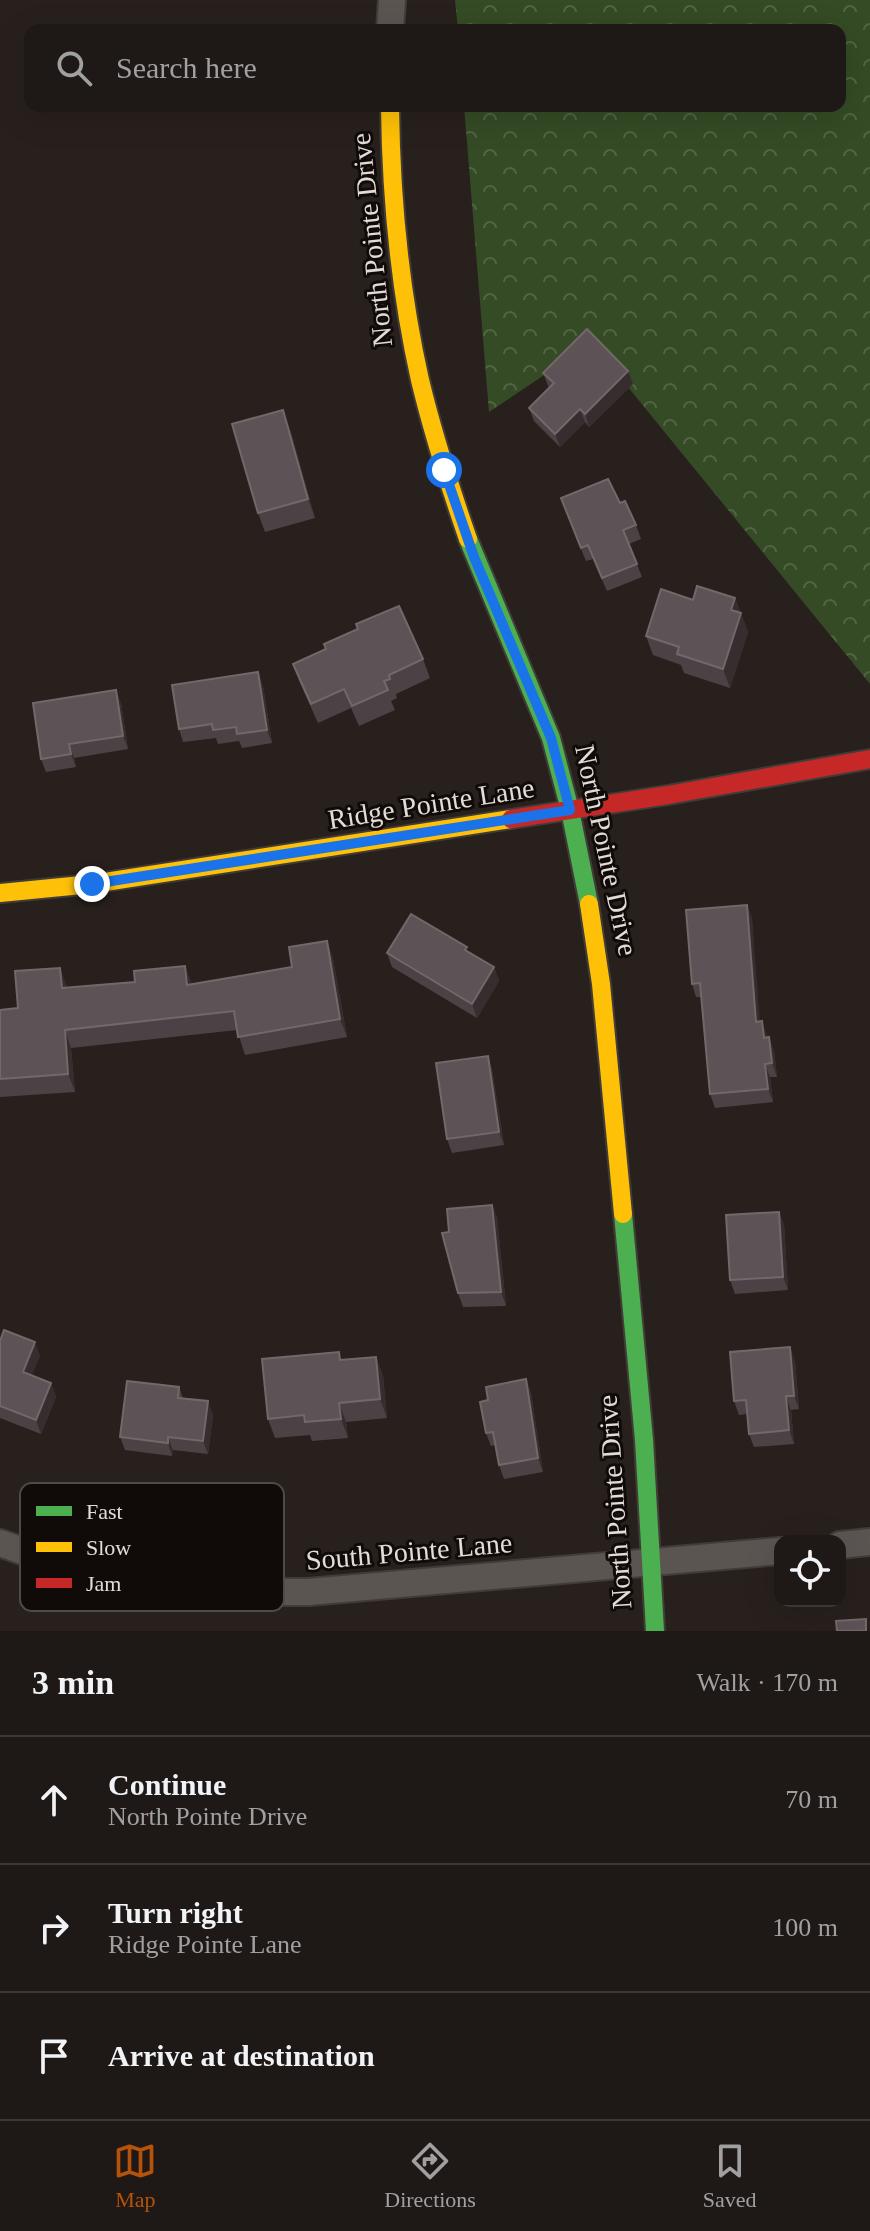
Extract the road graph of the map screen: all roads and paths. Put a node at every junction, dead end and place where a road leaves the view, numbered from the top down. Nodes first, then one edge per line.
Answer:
1 (392, 0) edge
2 (390, 24) edge
3 (390, 112) edge
4 (870, 759) edge
5 (570, 810) junction
6 (0, 893) edge
7 (870, 1542) edge
8 (0, 1543) edge
9 (846, 1544) edge
10 (20, 1550) edge
11 (774, 1552) edge
12 (651, 1563) junction
13 (284, 1592) edge
14 (655, 1631) edge

1 - 2 street
3 - 5 street, North Pointe Drive
4 - 5 street, Ridge Pointe Lane
5 - 6 street, Ridge Pointe Lane
5 - 12 street, North Pointe Drive
7 - 9 street
8 - 10 street, South Pointe Lane
11 - 12 street, South Pointe Lane
12 - 13 street, South Pointe Lane
12 - 14 street, North Pointe Drive

